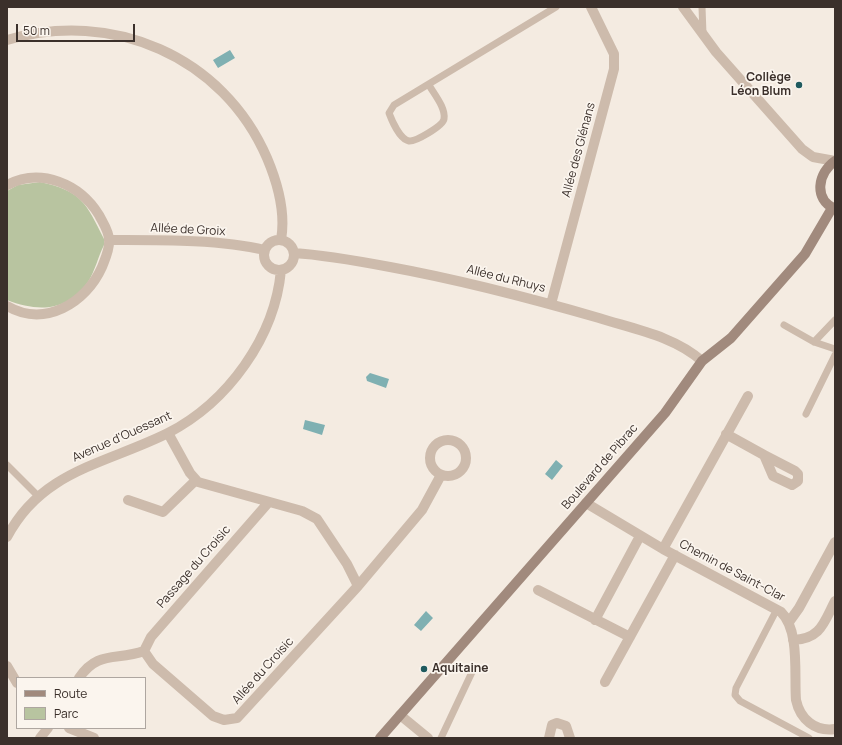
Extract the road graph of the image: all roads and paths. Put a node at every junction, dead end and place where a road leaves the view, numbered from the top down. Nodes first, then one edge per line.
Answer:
1 (556, 7) edge
2 (591, 7) edge
3 (683, 7) edge
4 (702, 7) edge
5 (703, 34) junction
6 (7, 40) edge
7 (429, 85) junction
8 (835, 161) edge
9 (7, 185) edge
10 (834, 209) edge
11 (109, 240) junction
12 (281, 240) junction
13 (265, 250) junction
14 (294, 253) junction
15 (281, 270) junction
16 (551, 304) junction
17 (7, 306) edge
18 (835, 320) edge
19 (784, 325) dead end
20 (814, 342) junction
21 (835, 349) edge
22 (835, 355) edge
23 (702, 361) junction
24 (748, 396) dead end
25 (806, 414) dead end
26 (168, 433) junction
27 (726, 434) junction
28 (764, 455) dead end
29 (7, 465) edge
30 (441, 475) dead end
31 (196, 480) junction
32 (38, 496) junction
33 (128, 500) dead end
34 (268, 502) junction
35 (586, 502) junction
36 (640, 536) junction
37 (7, 538) edge
38 (835, 542) edge
39 (663, 549) junction
40 (675, 555) junction
41 (358, 586) junction
42 (538, 590) dead end
43 (835, 601) edge
44 (777, 609) junction
45 (595, 620) junction
46 (789, 622) junction
47 (630, 637) junction
48 (793, 640) junction
49 (144, 651) junction
50 (7, 666) edge
51 (473, 670) dead end
52 (80, 677) edge
53 (16, 681) edge
54 (605, 682) dead end
55 (400, 715) junction
56 (47, 729) edge
57 (72, 729) edge
58 (835, 729) edge
59 (40, 738) edge
60 (94, 738) edge
61 (380, 738) edge
62 (428, 738) edge
63 (441, 738) edge
64 (549, 738) edge
65 (570, 738) edge
66 (809, 738) edge

1 - 7 lane
2 - 16 street, Allée des Glénans
3 - 5 street
4 - 5 lane
5 - 8 street
6 - 12 street
7 - 7 lane
8 - 10 street
9 - 11 street
10 - 23 street, Boulevard de Pibrac
11 - 13 street, Allée de Groix
11 - 17 street
12 - 13 street
12 - 14 street
13 - 15 street
14 - 15 street
14 - 16 street, Allée du Rhuys
15 - 26 street, Avenue d'Ouessant
16 - 23 street, Allée du Rhuys
18 - 20 lane
19 - 20 lane
20 - 21 lane
22 - 25 lane
23 - 35 street, Boulevard de Pibrac
24 - 27 street
26 - 31 street
26 - 32 street, Avenue d'Ouessant
27 - 28 street
27 - 39 street
29 - 32 lane
30 - 41 street, Allée du Croisic
31 - 33 street
31 - 34 street
32 - 37 street, Avenue d'Ouessant
34 - 41 street
34 - 49 street, Passage du Croisic
35 - 36 street, Chemin de Saint-Clar
35 - 55 street, Boulevard de Pibrac
36 - 39 street, Chemin de Saint-Clar
36 - 45 street
38 - 46 street
39 - 40 street, Chemin de Saint-Clar
40 - 44 street, Chemin de Saint-Clar
40 - 47 street
41 - 49 street, Allée du Croisic
42 - 45 street
43 - 48 street
44 - 46 street, Chemin de Saint-Clar
44 - 66 lane
45 - 47 street
46 - 48 street
47 - 54 street
48 - 58 street
49 - 52 street
50 - 53 street
51 - 63 lane
55 - 61 street, Boulevard de Pibrac
55 - 62 street
56 - 59 street
57 - 60 street
64 - 65 street

